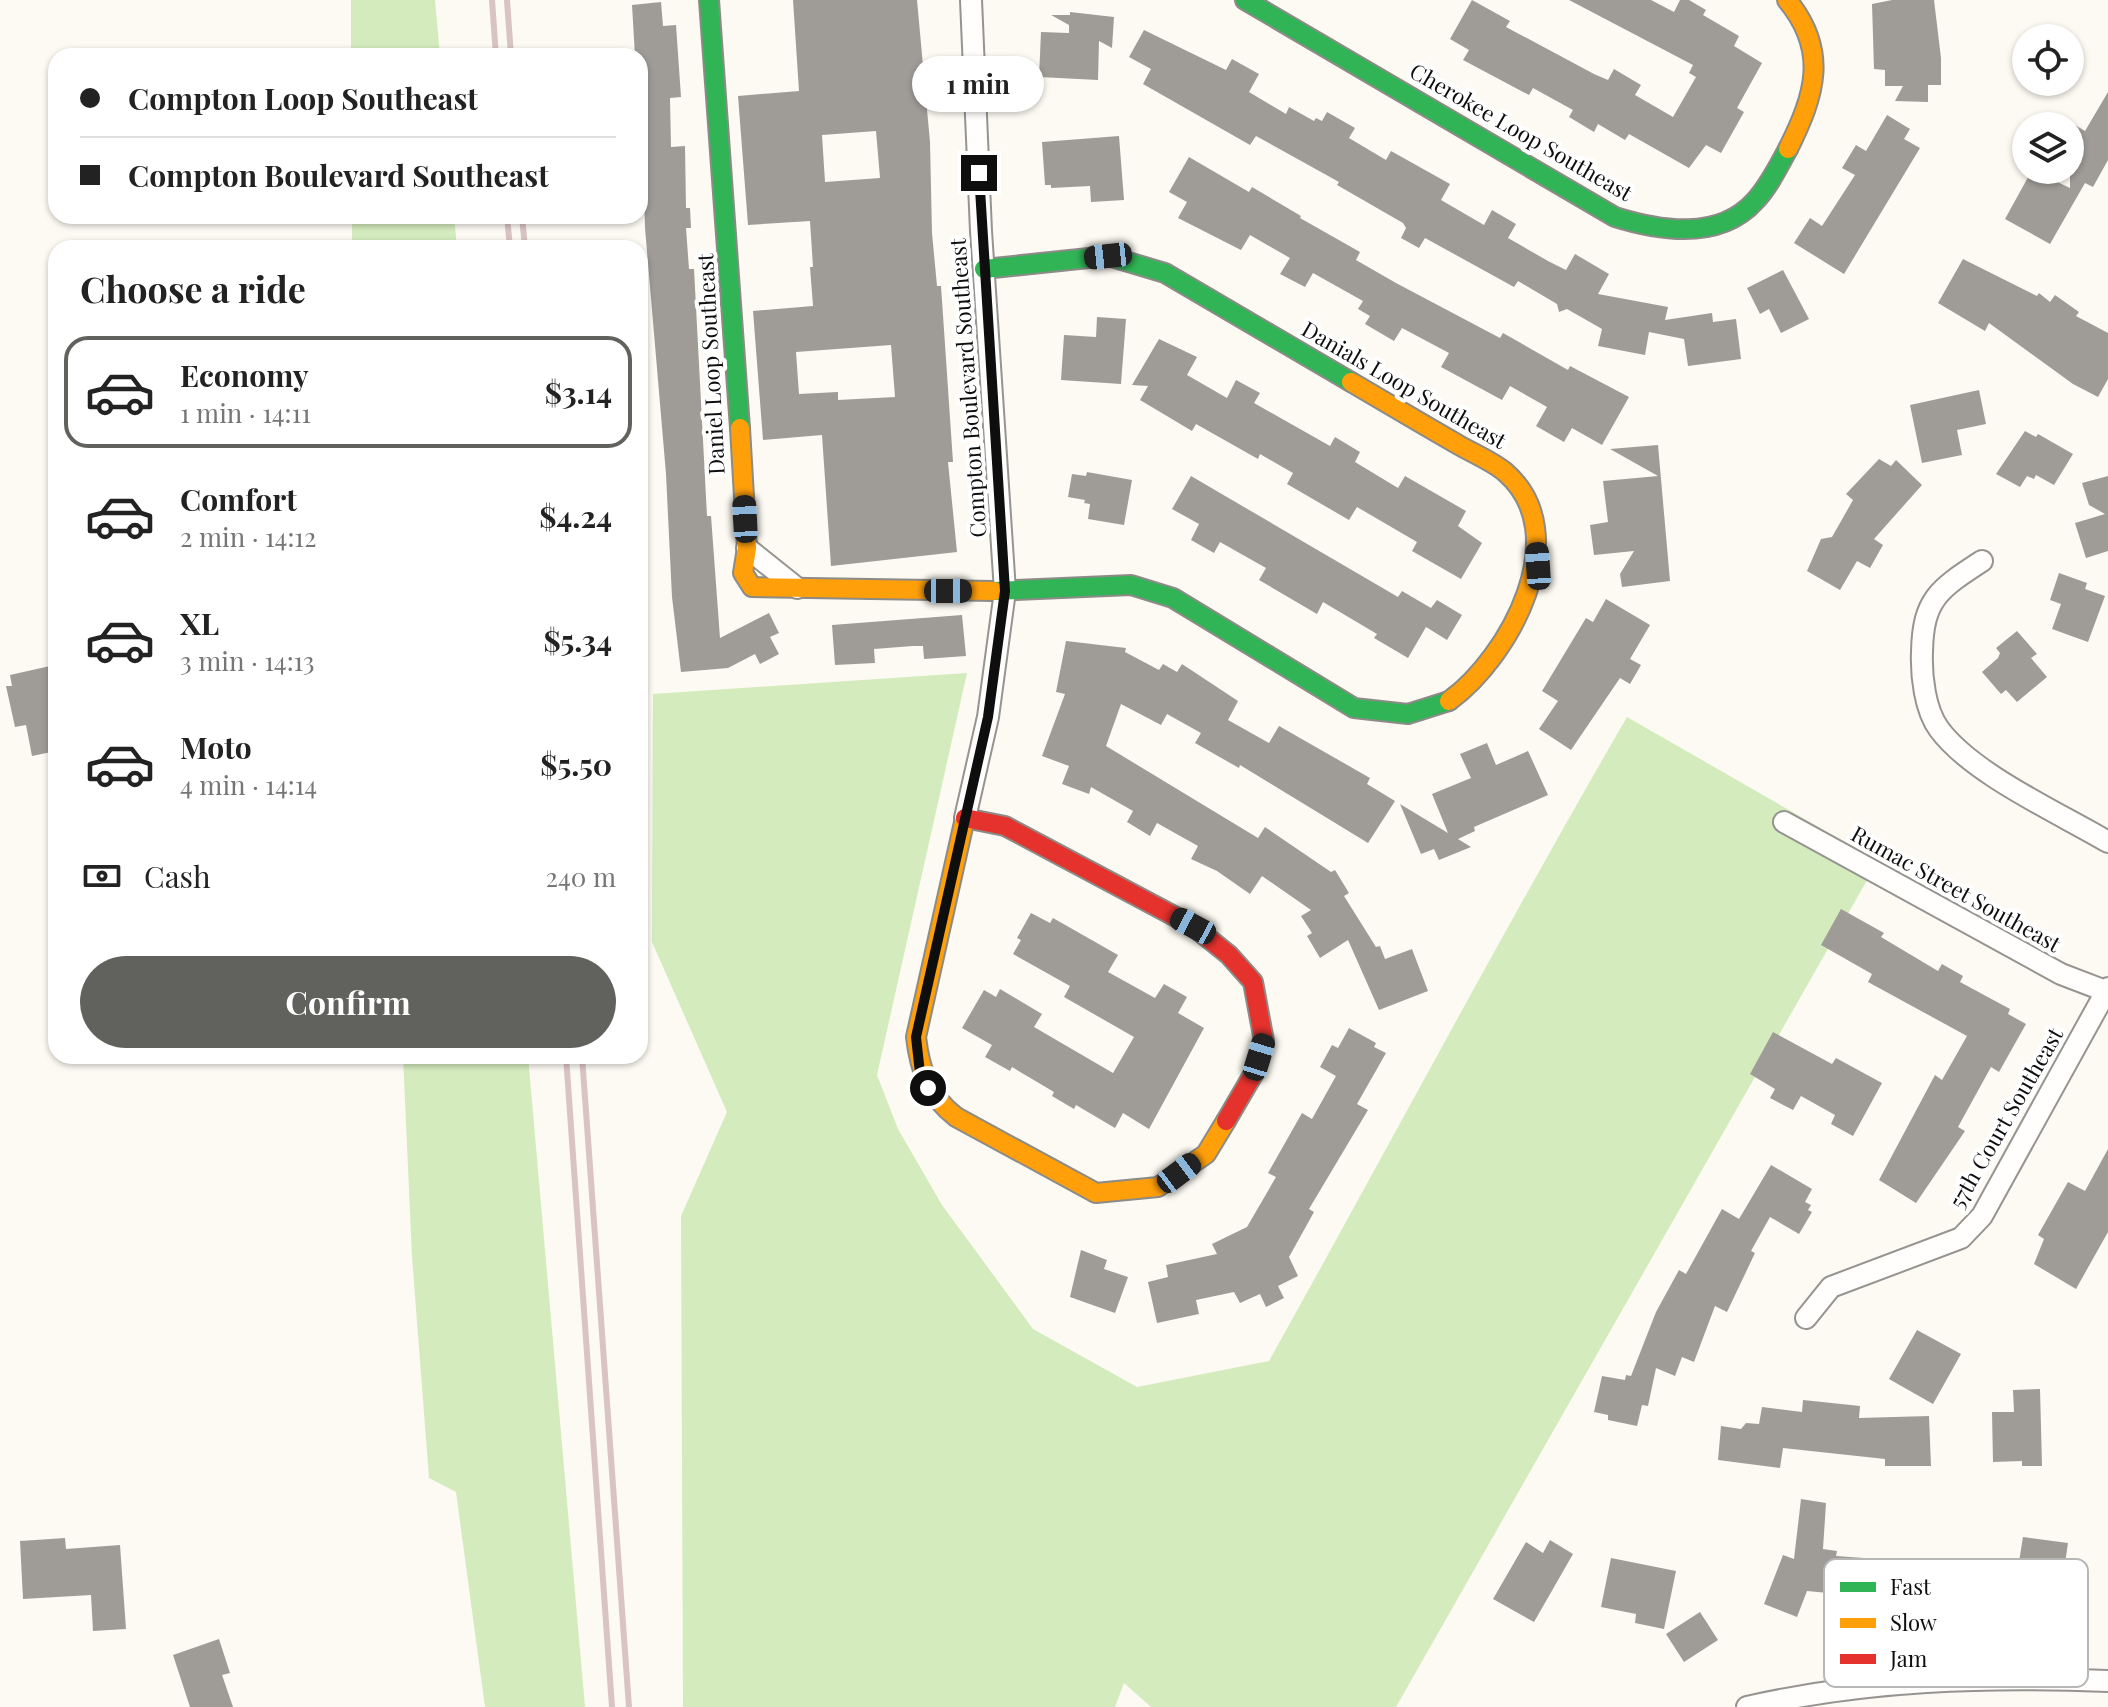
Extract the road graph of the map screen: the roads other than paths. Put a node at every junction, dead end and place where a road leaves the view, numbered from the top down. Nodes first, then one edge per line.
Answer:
1 (709, 0) edge
2 (971, 0) edge
3 (1245, 0) edge
4 (1787, 0) edge
5 (984, 269) junction
6 (747, 548) joint
7 (1982, 561) dead end
8 (797, 588) joint
9 (1005, 591) junction
10 (965, 818) junction
11 (1784, 822) dead end
12 (2108, 842) edge
13 (2107, 990) edge
14 (1806, 1318) dead end
15 (1870, 1687) edge
16 (1747, 1707) edge

1 - 6 street, Daniel Loop Southeast
2 - 5 street, Compton Boulevard Southeast
3 - 4 street, Cherokee Loop Southeast
5 - 9 street, Compton Boulevard Southeast
5 - 9 street, Danials Loop Southeast
6 - 8 street, Daniel Loop Southeast
7 - 12 street
8 - 9 street, Daniel Loop Southeast
9 - 10 street, Compton Boulevard Southeast
10 - 10 street
11 - 13 street, Rumac Street Southeast
13 - 14 street, 57th Court Southeast
15 - 16 street

